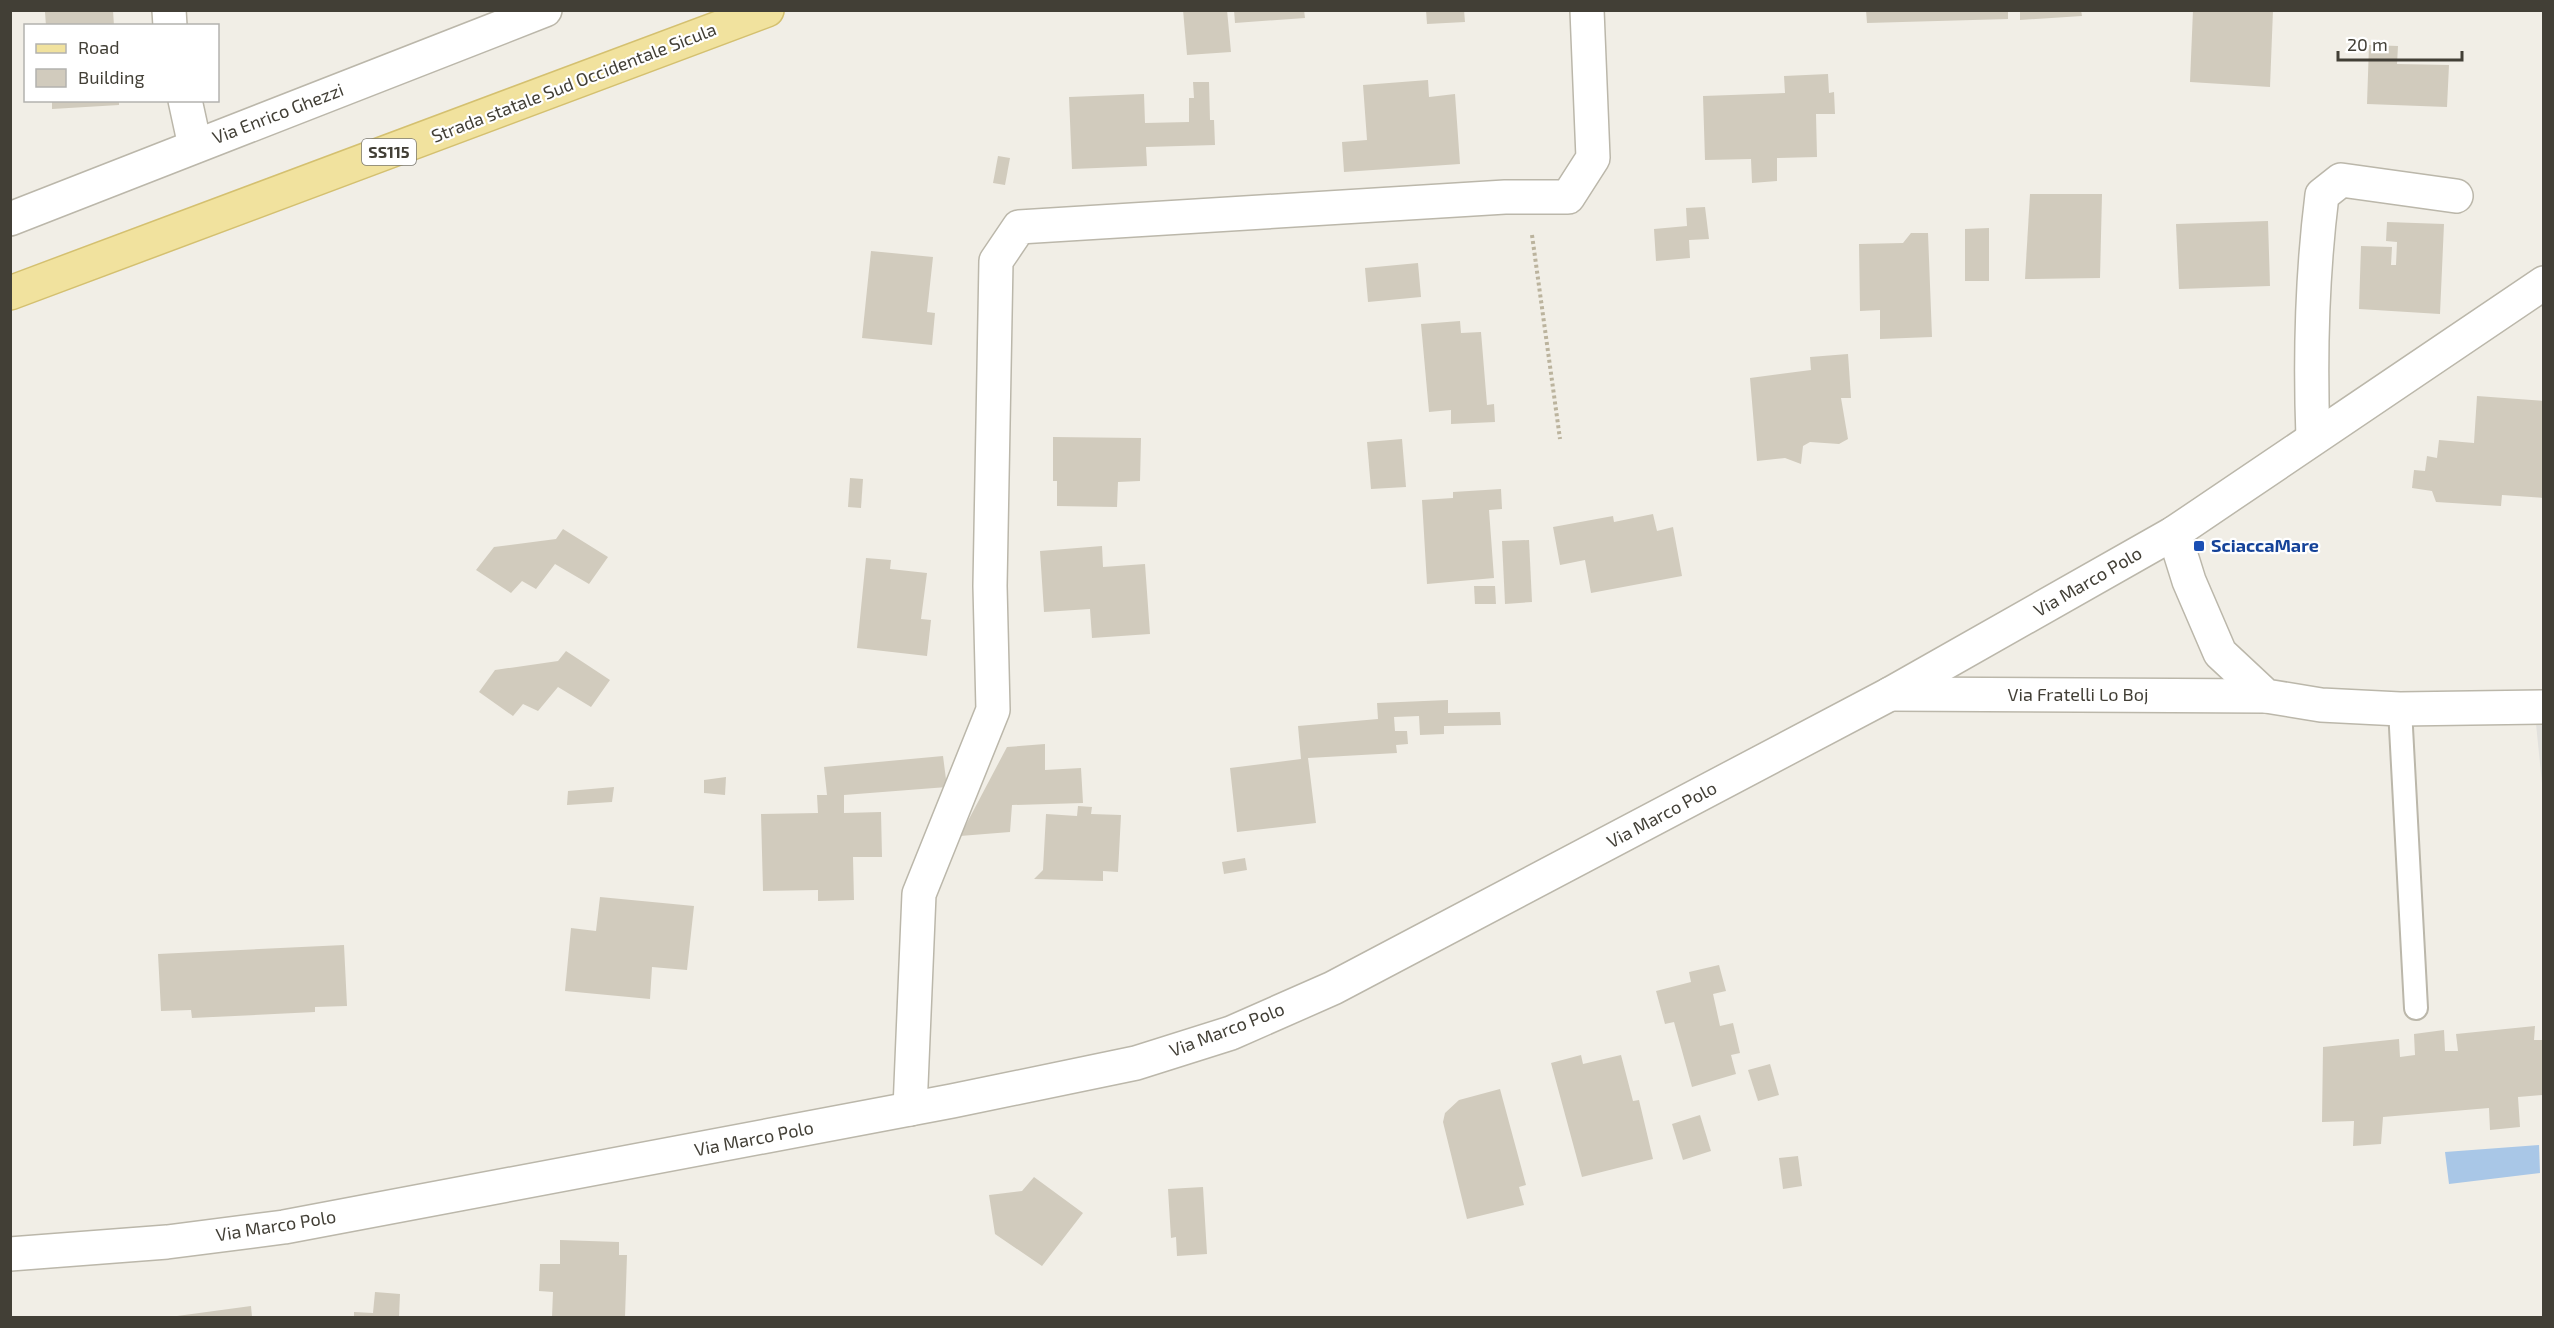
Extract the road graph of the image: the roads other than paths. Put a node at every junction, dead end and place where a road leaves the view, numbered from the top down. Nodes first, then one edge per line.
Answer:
1 (545, 10) edge
2 (767, 10) edge
3 (1587, 10) edge
4 (185, 102) edge
5 (195, 146) junction
6 (2456, 196) dead end
7 (10, 219) edge
8 (2544, 283) edge
9 (10, 293) edge
10 (2313, 438) junction
11 (2174, 533) junction
12 (1890, 694) junction
13 (2266, 696) junction
14 (2544, 706) edge
15 (2400, 709) junction
16 (2416, 1008) dead end
17 (910, 1109) junction
18 (10, 1254) edge

1 - 5 street, Via Enrico Ghezzi
2 - 9 main road, Strada statale Sud Occidentale Sicula / SS115
3 - 17 street
4 - 5 street
5 - 7 street, Via Enrico Ghezzi
6 - 10 street
8 - 10 street, Via Marco Polo
10 - 11 street, Via Marco Polo
11 - 12 street, Via Marco Polo
11 - 13 street
12 - 13 street, Via Fratelli Lo Boj
12 - 17 street, Via Marco Polo
13 - 15 street, Via Fratelli Lo Boj
14 - 15 street, Via Fratelli Lo Boj
15 - 16 lane
17 - 18 street, Via Marco Polo

